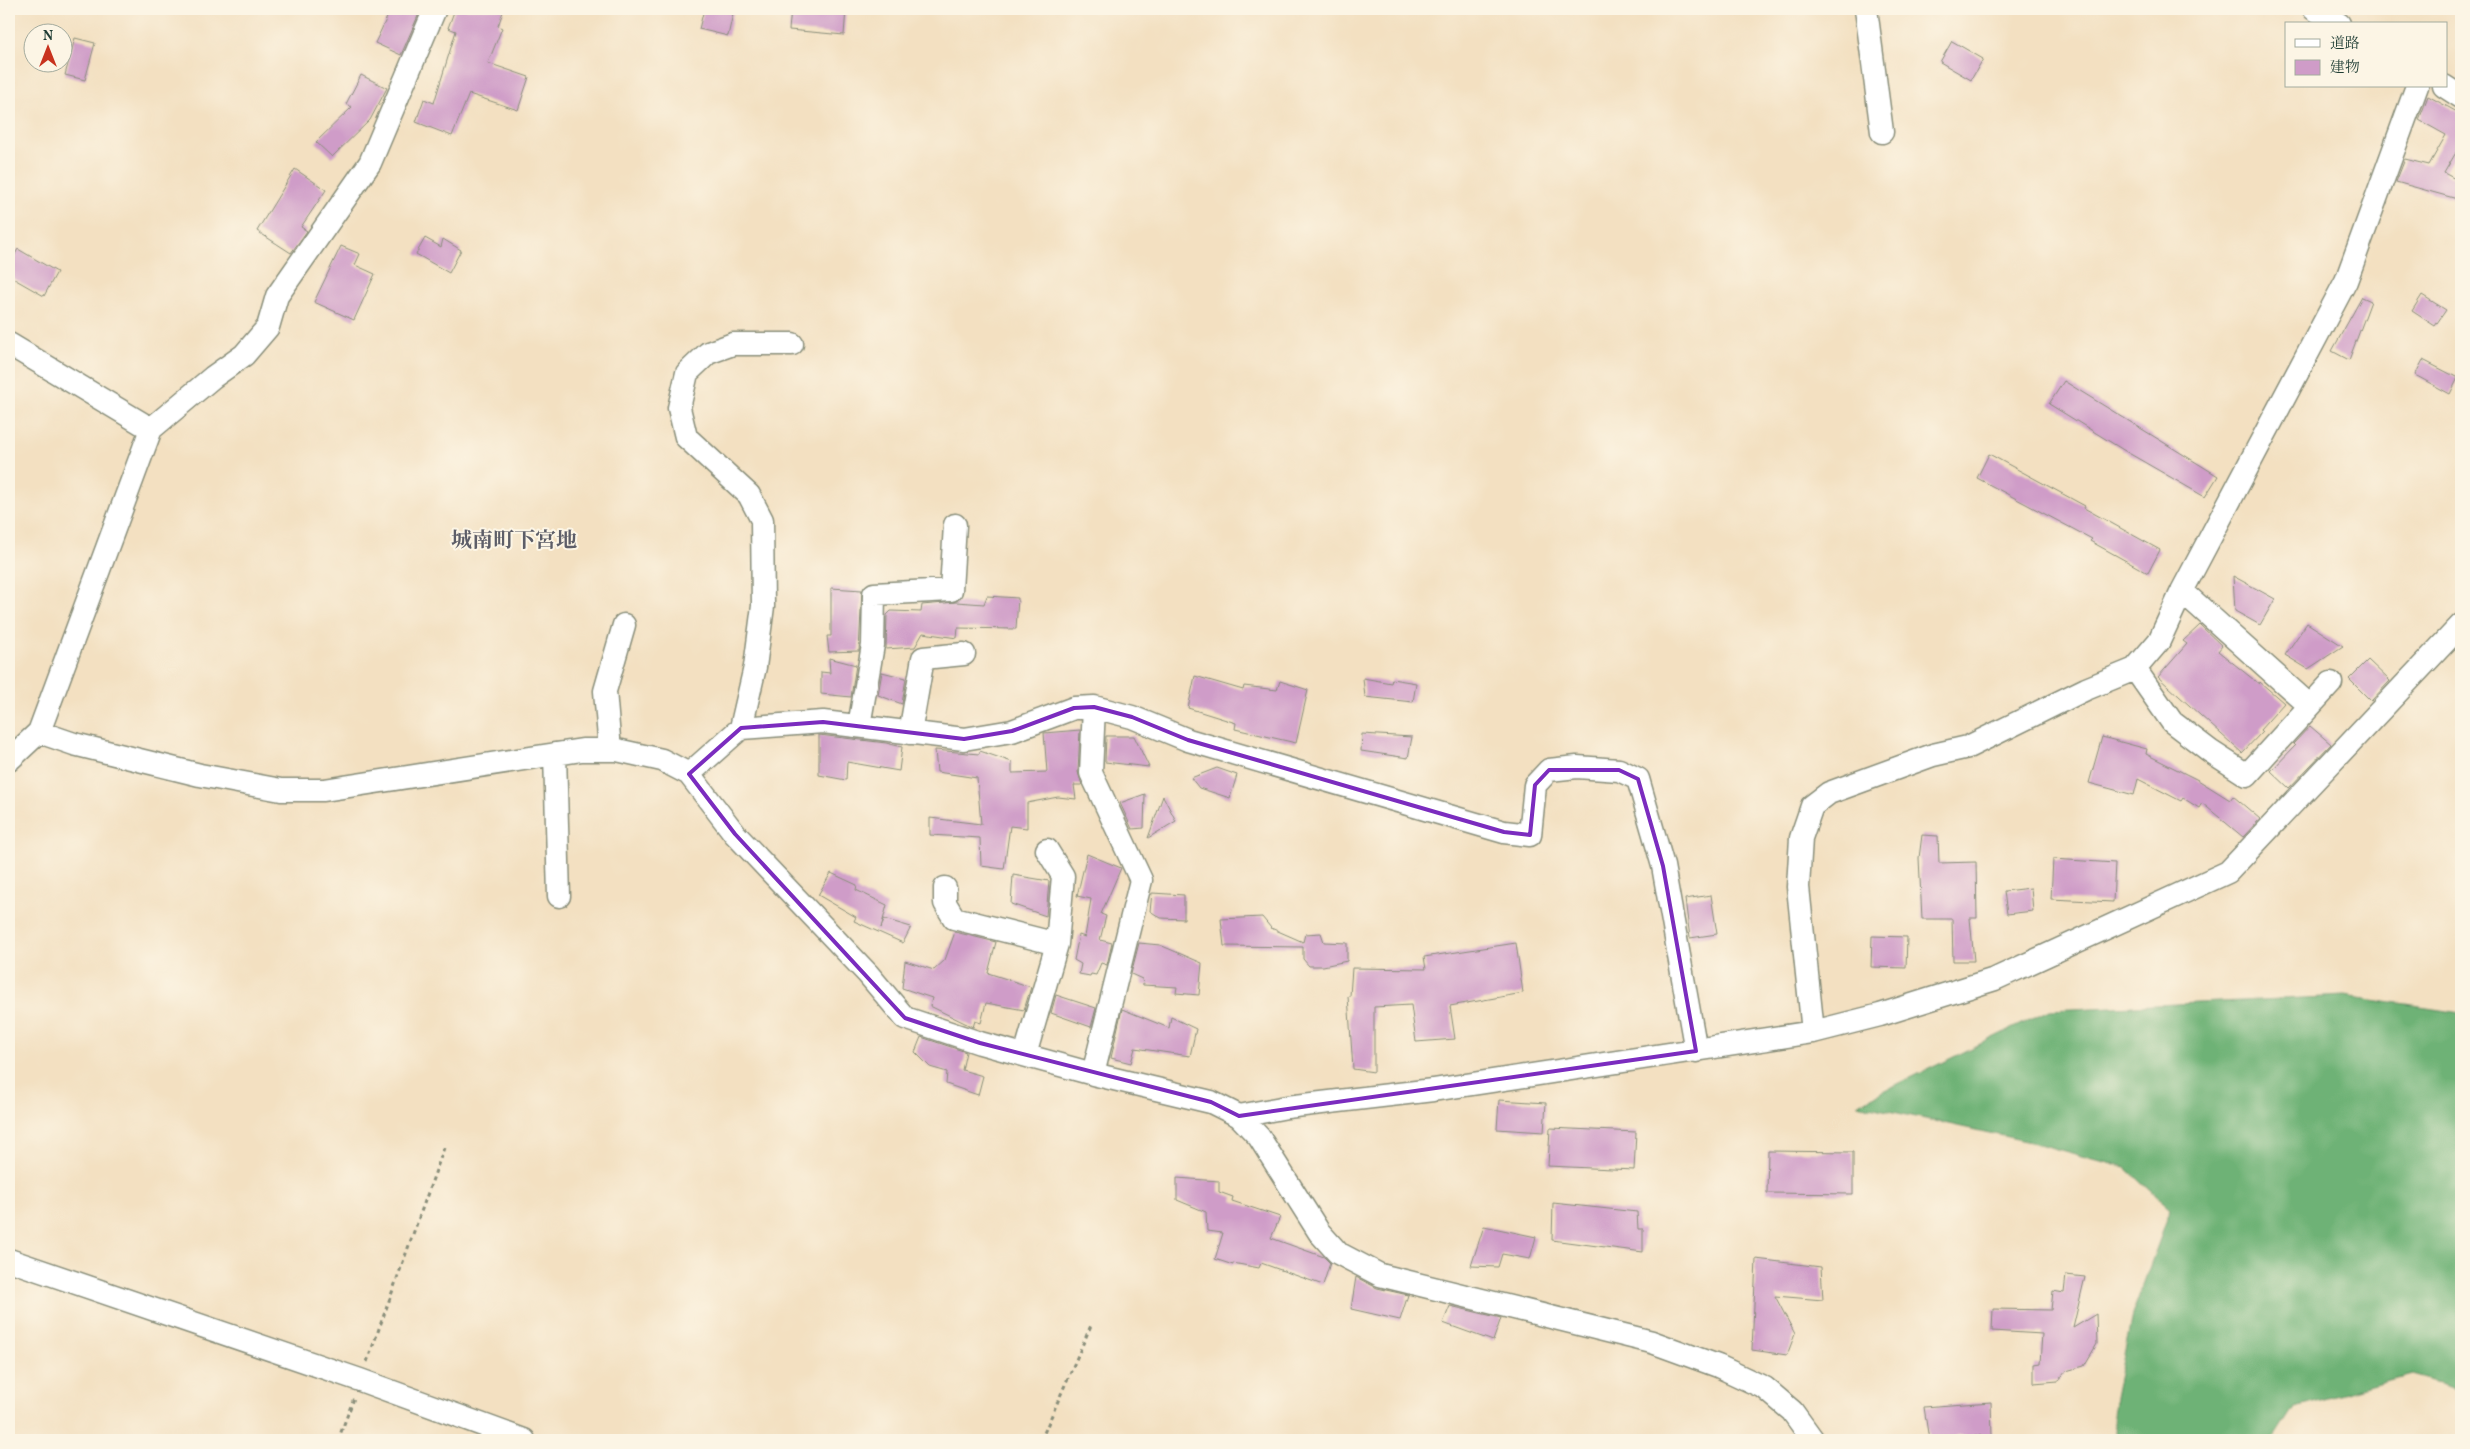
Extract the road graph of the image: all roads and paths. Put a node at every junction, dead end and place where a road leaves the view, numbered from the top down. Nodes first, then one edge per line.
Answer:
1 (435, 9) edge
2 (1866, 9) edge
3 (2314, 9) edge
4 (2336, 22) edge
5 (2417, 88) edge
6 (2447, 88) edge
7 (2461, 97) edge
8 (1882, 132) dead end
9 (9, 344) edge
10 (792, 344) dead end
11 (151, 429) junction
12 (955, 525) dead end
13 (2182, 592) junction
14 (2461, 624) edge
15 (624, 625) dead end
16 (964, 654) dead end
17 (2135, 669) junction
18 (2331, 683) dead end
19 (2310, 706) junction
20 (1094, 708) junction
21 (860, 726) junction
22 (741, 728) junction
23 (39, 732) junction
24 (910, 733) junction
25 (610, 750) junction
26 (555, 754) junction
27 (9, 760) edge
28 (689, 774) junction
29 (1047, 850) dead end
30 (945, 888) dead end
31 (559, 896) dead end
32 (1057, 944) junction
33 (1813, 1032) junction
34 (1696, 1051) junction
35 (1025, 1055) junction
36 (1093, 1074) junction
37 (1239, 1116) junction
38 (444, 1148) dead end
39 (9, 1260) edge
40 (1092, 1323) dead end
41 (360, 1380) junction
42 (338, 1440) edge
43 (524, 1440) edge
44 (1040, 1440) edge
45 (1813, 1440) edge

1 - 11 street
2 - 8 street
3 - 4 street
5 - 13 street
6 - 7 street
9 - 11 street
10 - 22 street
11 - 23 street
12 - 21 street
13 - 17 street
13 - 19 street
14 - 33 street
15 - 25 street
16 - 24 street
17 - 19 street
17 - 33 street
18 - 19 street
20 - 24 street
20 - 34 street
20 - 36 street
21 - 22 street
21 - 24 street
22 - 28 street
23 - 26 street
23 - 27 street
25 - 26 street
25 - 28 street
26 - 31 street
28 - 35 street
29 - 32 street
30 - 32 street
32 - 35 street
33 - 34 street
34 - 37 street
35 - 36 street
36 - 37 street
37 - 45 street
38 - 41 path
39 - 41 street
40 - 44 path
41 - 42 path
41 - 43 street

